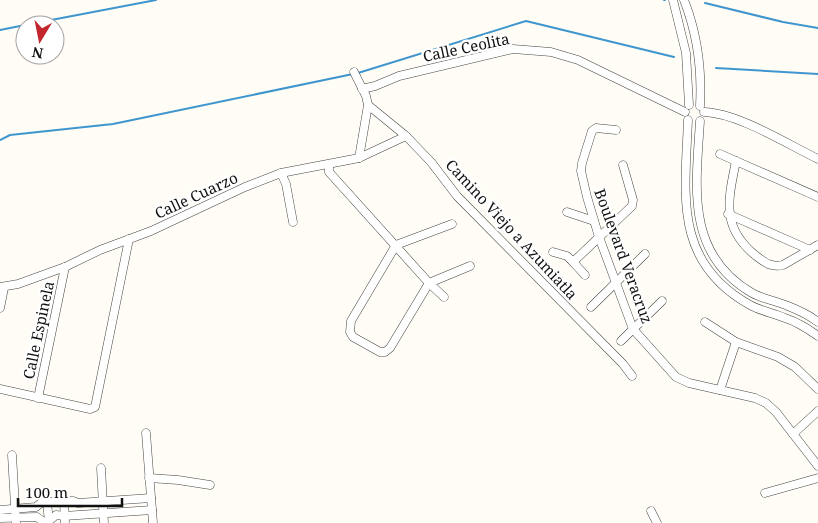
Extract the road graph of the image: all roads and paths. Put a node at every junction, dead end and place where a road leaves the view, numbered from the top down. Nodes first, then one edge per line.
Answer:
1 (673, 0) edge
2 (684, 0) edge
3 (368, 106) junction
4 (702, 109) junction
5 (687, 112) junction
6 (700, 121) junction
7 (616, 130) dead end
8 (406, 136) junction
9 (720, 154) dead end
10 (359, 158) junction
11 (818, 159) edge
12 (736, 162) junction
13 (329, 164) junction
14 (623, 165) dead end
15 (281, 173) junction
16 (818, 197) edge
17 (567, 212) dead end
18 (728, 214) junction
19 (594, 221) junction
20 (293, 222) dead end
21 (452, 224) dead end
22 (599, 237) junction
23 (130, 239) junction
24 (396, 245) junction
25 (818, 245) edge
26 (810, 250) junction
27 (553, 252) dead end
28 (645, 254) dead end
29 (573, 262) junction
30 (470, 266) dead end
31 (65, 267) junction
32 (585, 275) dead end
33 (617, 282) junction
34 (428, 283) junction
35 (2, 287) edge
36 (444, 297) dead end
37 (662, 301) dead end
38 (592, 307) dead end
39 (0, 308) edge
40 (705, 322) dead end
41 (818, 322) edge
42 (633, 329) junction
43 (817, 335) edge
44 (621, 341) dead end
45 (736, 342) junction
46 (632, 376) dead end
47 (0, 389) edge
48 (818, 389) edge
49 (720, 390) junction
50 (38, 398) junction
51 (818, 411) edge
52 (146, 433) dead end
53 (793, 434) junction
54 (12, 455) dead end
55 (818, 466) edge
56 (101, 468) dead end
57 (150, 478) junction
58 (818, 478) edge
59 (210, 485) dead end
60 (765, 493) dead end
61 (151, 498) junction
62 (64, 501) junction
63 (48, 502) junction
64 (103, 502) junction
65 (78, 503) junction
66 (36, 507) junction
67 (15, 508) junction
68 (0, 510) edge
69 (152, 510) junction
70 (651, 512) dead end
71 (104, 514) junction
72 (79, 515) junction
73 (37, 517) junction
74 (0, 518) edge
75 (65, 520) edge
76 (16, 521) edge
77 (48, 522) edge
78 (104, 523) edge
79 (153, 523) edge
80 (657, 523) edge

1 - 5 street
2 - 4 street
3 - 5 street, Calle Ceolita
3 - 8 street, Camino Viejo a Azumiatla
3 - 10 street
4 - 5 street
4 - 6 street
4 - 11 street
5 - 6 street
5 - 43 street
6 - 41 street
7 - 19 street, Boulevard Veracruz
8 - 10 street, Calle Cuarzo
8 - 46 street, Camino Viejo a Azumiatla
9 - 12 street
10 - 13 street, Calle Cuarzo
12 - 16 street
12 - 18 street
13 - 15 street, Calle Cuarzo
13 - 24 street
14 - 22 street
15 - 20 street
15 - 23 street, Calle Cuarzo
17 - 19 street
18 - 26 street
18 - 26 street
19 - 22 street, Boulevard Veracruz
21 - 24 street
22 - 29 street
22 - 33 street, Boulevard Veracruz
23 - 31 street, Calle Cuarzo
23 - 50 street
24 - 34 street
24 - 34 street
25 - 26 street
27 - 29 street
28 - 33 street
29 - 32 street
30 - 34 street
31 - 35 street, Calle Cuarzo
31 - 50 street, Calle Espinela
33 - 38 street
33 - 42 street, Boulevard Veracruz
34 - 36 street
35 - 39 street
37 - 42 street
40 - 45 street
42 - 44 street
42 - 49 street, Boulevard Veracruz
45 - 48 street
45 - 49 street
47 - 50 street
49 - 53 street, Boulevard Veracruz
51 - 53 street
52 - 57 street
53 - 55 street, Boulevard Veracruz
54 - 67 street
56 - 64 street
57 - 59 street
57 - 61 street
58 - 60 street
61 - 64 street
61 - 69 street
62 - 63 street
62 - 65 street
62 - 75 street
63 - 66 street
63 - 77 street
64 - 65 street
64 - 71 street
65 - 72 street
66 - 67 street
66 - 73 street
67 - 68 street
67 - 76 street
69 - 71 street
69 - 79 street
70 - 80 street
71 - 72 street
71 - 78 street
72 - 75 street
73 - 76 street
73 - 77 street
74 - 76 street
75 - 77 street

